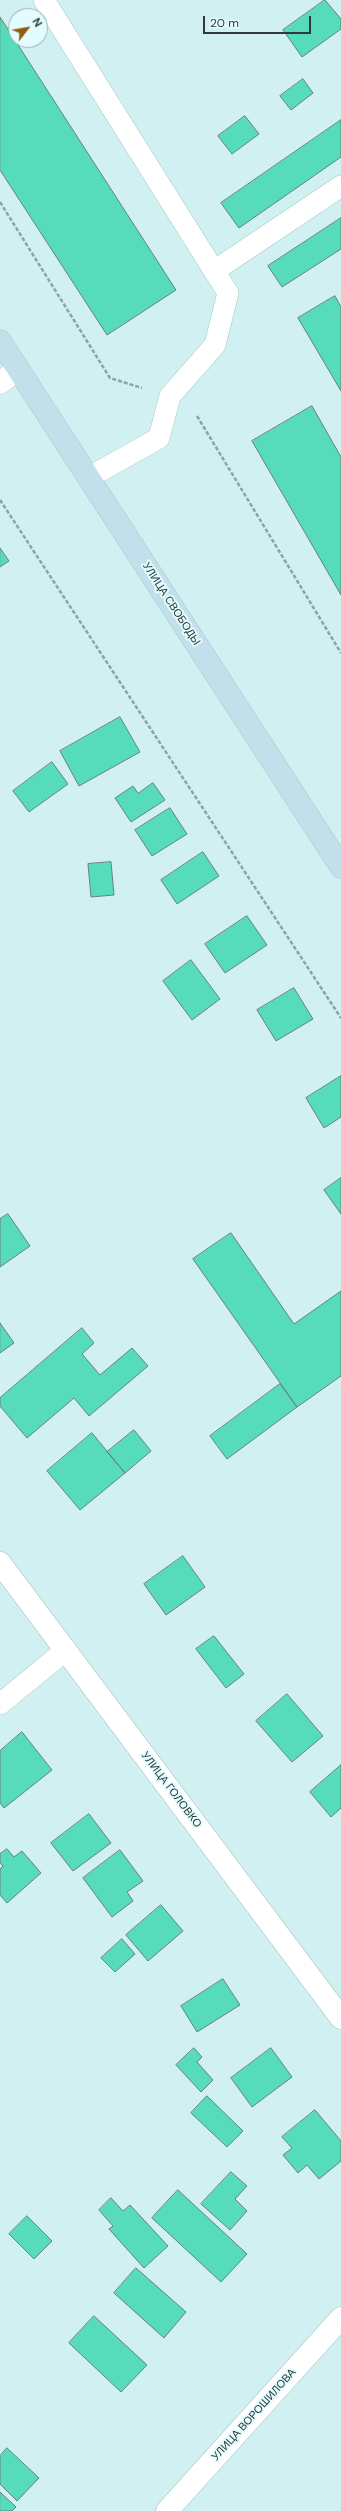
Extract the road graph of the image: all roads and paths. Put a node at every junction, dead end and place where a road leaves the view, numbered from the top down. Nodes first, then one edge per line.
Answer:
1 (44, 0) edge
2 (341, 186) edge
3 (214, 271) junction
4 (0, 341) edge
5 (18, 369) junction
6 (0, 383) edge
7 (88, 478) junction
8 (0, 500) edge
9 (341, 867) edge
10 (341, 1018) edge
11 (0, 1563) edge
12 (66, 1650) junction
13 (0, 1704) edge
14 (341, 2018) edge
15 (341, 2318) edge
16 (167, 2511) edge

1 - 3 lane
2 - 3 lane
3 - 7 lane
4 - 5 main road, УЛИЦА СВОБОДЫ
5 - 6 street
5 - 7 main road, УЛИЦА СВОБОДЫ
7 - 9 main road, УЛИЦА СВОБОДЫ
8 - 10 path
11 - 12 street, УЛИЦА ГОЛОВКО
12 - 13 lane
12 - 14 street, УЛИЦА ГОЛОВКО
15 - 16 street, УЛИЦА ВОРОШИЛОВА

